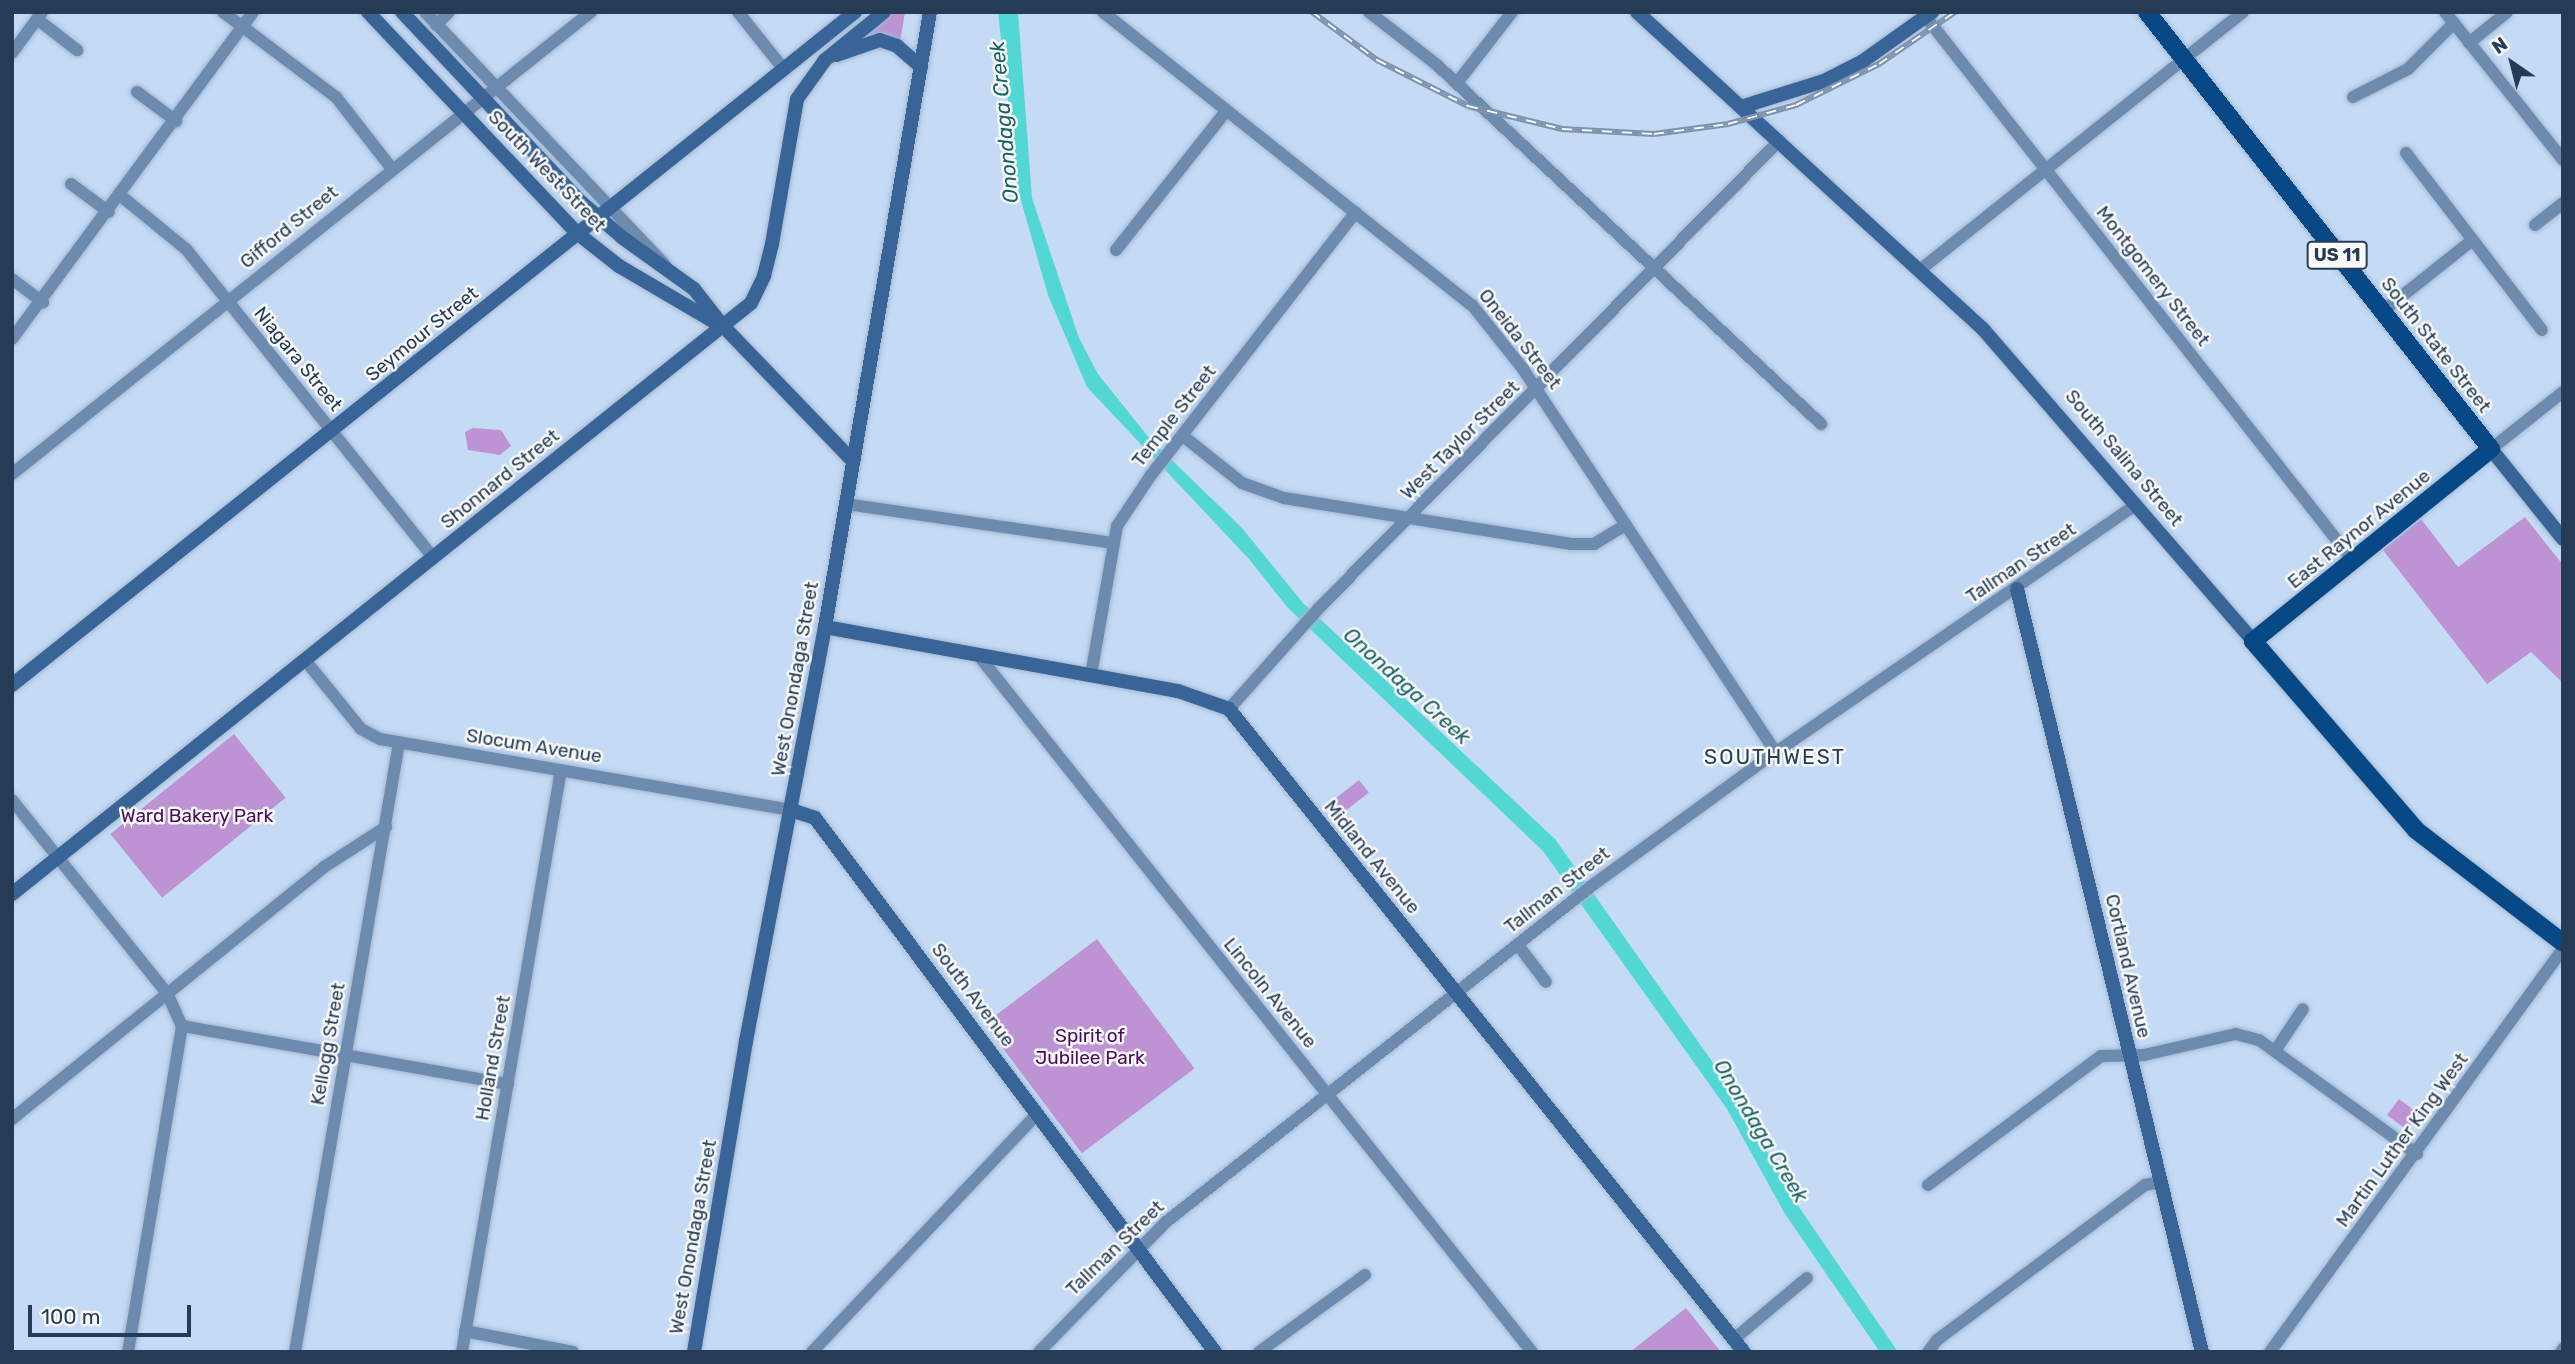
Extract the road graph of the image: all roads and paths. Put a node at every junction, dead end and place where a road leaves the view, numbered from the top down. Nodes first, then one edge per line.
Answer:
1 (223, 12) edge
2 (253, 12) edge
3 (368, 12) edge
4 (402, 12) edge
5 (425, 12) edge
6 (449, 12) edge
7 (591, 12) edge
8 (738, 12) edge
9 (855, 12) edge
10 (884, 12) edge
11 (930, 12) edge
12 (1102, 12) edge
13 (1369, 12) edge
14 (1512, 12) edge
15 (1637, 12) edge
16 (2147, 12) edge
17 (2243, 12) edge
18 (2507, 12) edge
19 (1927, 14) edge
20 (40, 16) edge
21 (2449, 18) edge
22 (436, 25) junction
23 (242, 27) junction
24 (2469, 43) junction
25 (77, 50) dead end
26 (12, 53) edge
27 (2184, 59) junction
28 (825, 60) junction
29 (782, 67) junction
30 (921, 67) junction
31 (1457, 83) junction
32 (495, 87) junction
33 (137, 92) dead end
34 (2353, 97) dead end
35 (481, 98) junction
36 (1741, 107) junction
37 (1226, 111) junction
38 (463, 113) junction
39 (176, 121) junction
40 (1779, 141) junction
41 (2406, 153) dead end
42 (2562, 158) edge
43 (393, 169) junction
44 (2045, 170) junction
45 (71, 184) dead end
46 (121, 196) junction
47 (2563, 204) edge
48 (610, 206) junction
49 (109, 212) junction
50 (1356, 212) junction
51 (597, 216) junction
52 (2535, 225) dead end
53 (577, 233) junction
54 (2470, 242) junction
55 (1116, 250) dead end
56 (667, 268) junction
57 (1654, 269) junction
58 (1921, 270) junction
59 (12, 279) edge
60 (43, 302) junction
61 (228, 302) junction
62 (2382, 312) junction
63 (723, 326) junction
64 (2542, 330) dead end
65 (12, 339) edge
66 (1537, 390) junction
67 (2563, 392) edge
68 (1821, 424) dead end
69 (331, 431) junction
70 (1182, 436) junction
71 (2491, 449) junction
72 (853, 461) junction
73 (12, 474) edge
74 (846, 504) junction
75 (2136, 505) junction
76 (1409, 518) junction
77 (1626, 526) junction
78 (2563, 539) edge
79 (1113, 544) junction
80 (433, 557) junction
81 (2354, 562) junction
82 (2017, 589) junction
83 (825, 627) junction
84 (2253, 641) junction
85 (979, 656) junction
86 (305, 660) junction
87 (1091, 675) junction
88 (12, 685) edge
89 (1229, 709) junction
90 (399, 743) junction
91 (1776, 752) junction
92 (561, 770) junction
93 (12, 800) edge
94 (791, 810) junction
95 (386, 827) junction
96 (58, 858) junction
97 (12, 894) edge
98 (2563, 943) edge
99 (1518, 945) junction
100 (2563, 949) edge
101 (1546, 982) dead end
102 (1456, 993) junction
103 (168, 995) junction
104 (2303, 1009) dead end
105 (182, 1026) junction
106 (2275, 1051) junction
107 (346, 1054) junction
108 (2129, 1054) junction
109 (508, 1084) junction
110 (1326, 1094) junction
111 (1037, 1114) junction
112 (12, 1119) edge
113 (2417, 1154) junction
114 (2160, 1182) junction
115 (1928, 1185) dead end
116 (1137, 1248) junction
117 (1365, 1275) dead end
118 (1807, 1278) dead end
119 (465, 1331) junction
120 (1734, 1339) junction
121 (1531, 1351) edge
122 (128, 1352) edge
123 (295, 1352) edge
124 (462, 1352) edge
125 (573, 1352) edge
126 (694, 1352) edge
127 (813, 1352) edge
128 (1039, 1352) edge
129 (1214, 1352) edge
130 (1259, 1352) edge
131 (1744, 1352) edge
132 (1928, 1352) edge
133 (2202, 1352) edge
134 (2270, 1352) edge

1 - 23 street
2 - 23 street
3 - 38 street, South West Street
4 - 35 street, South West Street
5 - 22 street, South West Street
6 - 22 street
7 - 32 street, Gifford Street
8 - 29 street
9 - 29 street, Seymour Street
10 - 28 street, Shonnard Street
11 - 30 street, West Onondaga Street
12 - 37 street, Oneida Street
13 - 31 street
14 - 31 street
15 - 36 street, South Salina Street
16 - 27 main road, South State Street / US 11
17 - 27 street
18 - 24 street
19 - 36 street
19 - 44 street, Montgomery Street
20 - 25 street
20 - 26 street
21 - 24 street
21 - 34 street
22 - 32 street, South West Street
23 - 39 street
23 - 43 street
24 - 42 street
27 - 44 street
27 - 62 main road, South State Street / US 11
28 - 30 street
28 - 63 street, Shonnard Street
29 - 48 street, Seymour Street
30 - 72 street, West Onondaga Street
31 - 57 street
32 - 35 street, Gifford Street
32 - 48 street, South West Street
33 - 39 street
35 - 38 street, Gifford Street
35 - 51 street, South West Street
36 - 40 street, South Salina Street
37 - 50 street, Oneida Street
37 - 55 street
38 - 43 street, Gifford Street
38 - 53 street, South West Street
39 - 46 street
40 - 57 street, West Taylor Street
40 - 58 street, South Salina Street
41 - 54 street
43 - 61 street, Gifford Street
44 - 58 street
44 - 81 street, Montgomery Street
45 - 49 street
46 - 49 street
46 - 61 street, Niagara Street
47 - 52 street
48 - 51 street, Seymour Street
48 - 56 street, South West Street
49 - 60 street
50 - 66 street, Oneida Street
50 - 70 street, Temple Street
51 - 53 street, Seymour Street
51 - 56 street, South West Street
53 - 63 street, South West Street
53 - 69 street, Seymour Street
54 - 62 street
54 - 64 street
56 - 63 street, South West Street
57 - 66 street, West Taylor Street
57 - 68 street
58 - 75 street, South Salina Street
59 - 60 street
60 - 65 street
61 - 69 street, Niagara Street
61 - 73 street, Gifford Street
62 - 71 main road, South State Street / US 11
63 - 72 street, South West Street
63 - 80 street, Shonnard Street
66 - 76 street, West Taylor Street
66 - 77 street, Oneida Street
67 - 71 street
69 - 80 street, Niagara Street
69 - 88 street, Seymour Street
70 - 76 street
70 - 79 street, Temple Street
71 - 78 street, South State Street
71 - 81 main road, East Raynor Avenue
72 - 74 street, West Onondaga Street
74 - 79 street
74 - 83 street, West Onondaga Street
75 - 82 street, Tallman Street
75 - 84 street, South Salina Street
76 - 77 street
76 - 89 street, West Taylor Street
77 - 91 street, Oneida Street
79 - 87 street, Temple Street
80 - 86 street, Shonnard Street
81 - 84 main road, East Raynor Avenue
82 - 91 street, Tallman Street
82 - 108 street, Cortland Avenue
83 - 85 street
83 - 94 street, West Onondaga Street
84 - 98 main road, South Salina Street
85 - 87 street
85 - 110 street, Lincoln Avenue
86 - 90 street, Slocum Avenue
86 - 96 street, Shonnard Street
87 - 89 street
89 - 102 street, Midland Avenue
90 - 92 street, Slocum Avenue
90 - 95 street, Kellogg Street
91 - 99 street, Tallman Street
92 - 94 street, Slocum Avenue
92 - 109 street, Holland Street
93 - 96 street
94 - 111 street, South Avenue
94 - 126 street, West Onondaga Street
95 - 103 street
95 - 107 street, Kellogg Street
96 - 97 street, Shonnard Street
96 - 103 street
99 - 101 street
99 - 102 street, Tallman Street
100 - 113 street, Martin Luther King West
102 - 110 street, Tallman Street
102 - 120 street, Midland Avenue
103 - 105 street
103 - 112 street
104 - 106 street
105 - 107 street
105 - 122 street
106 - 108 street
106 - 113 street
107 - 109 street
107 - 123 street, Kellogg Street
108 - 114 street, Cortland Avenue
108 - 115 street
109 - 119 street, Holland Street
110 - 116 street, Tallman Street
110 - 121 street, Lincoln Avenue
111 - 116 street, South Avenue
111 - 127 street
113 - 134 street, Martin Luther King West
114 - 132 street
114 - 133 street, Cortland Avenue
116 - 128 street, Tallman Street
116 - 129 street, South Avenue
117 - 130 street
118 - 120 street
119 - 124 street, Holland Street
119 - 125 street
120 - 131 street, Midland Avenue

